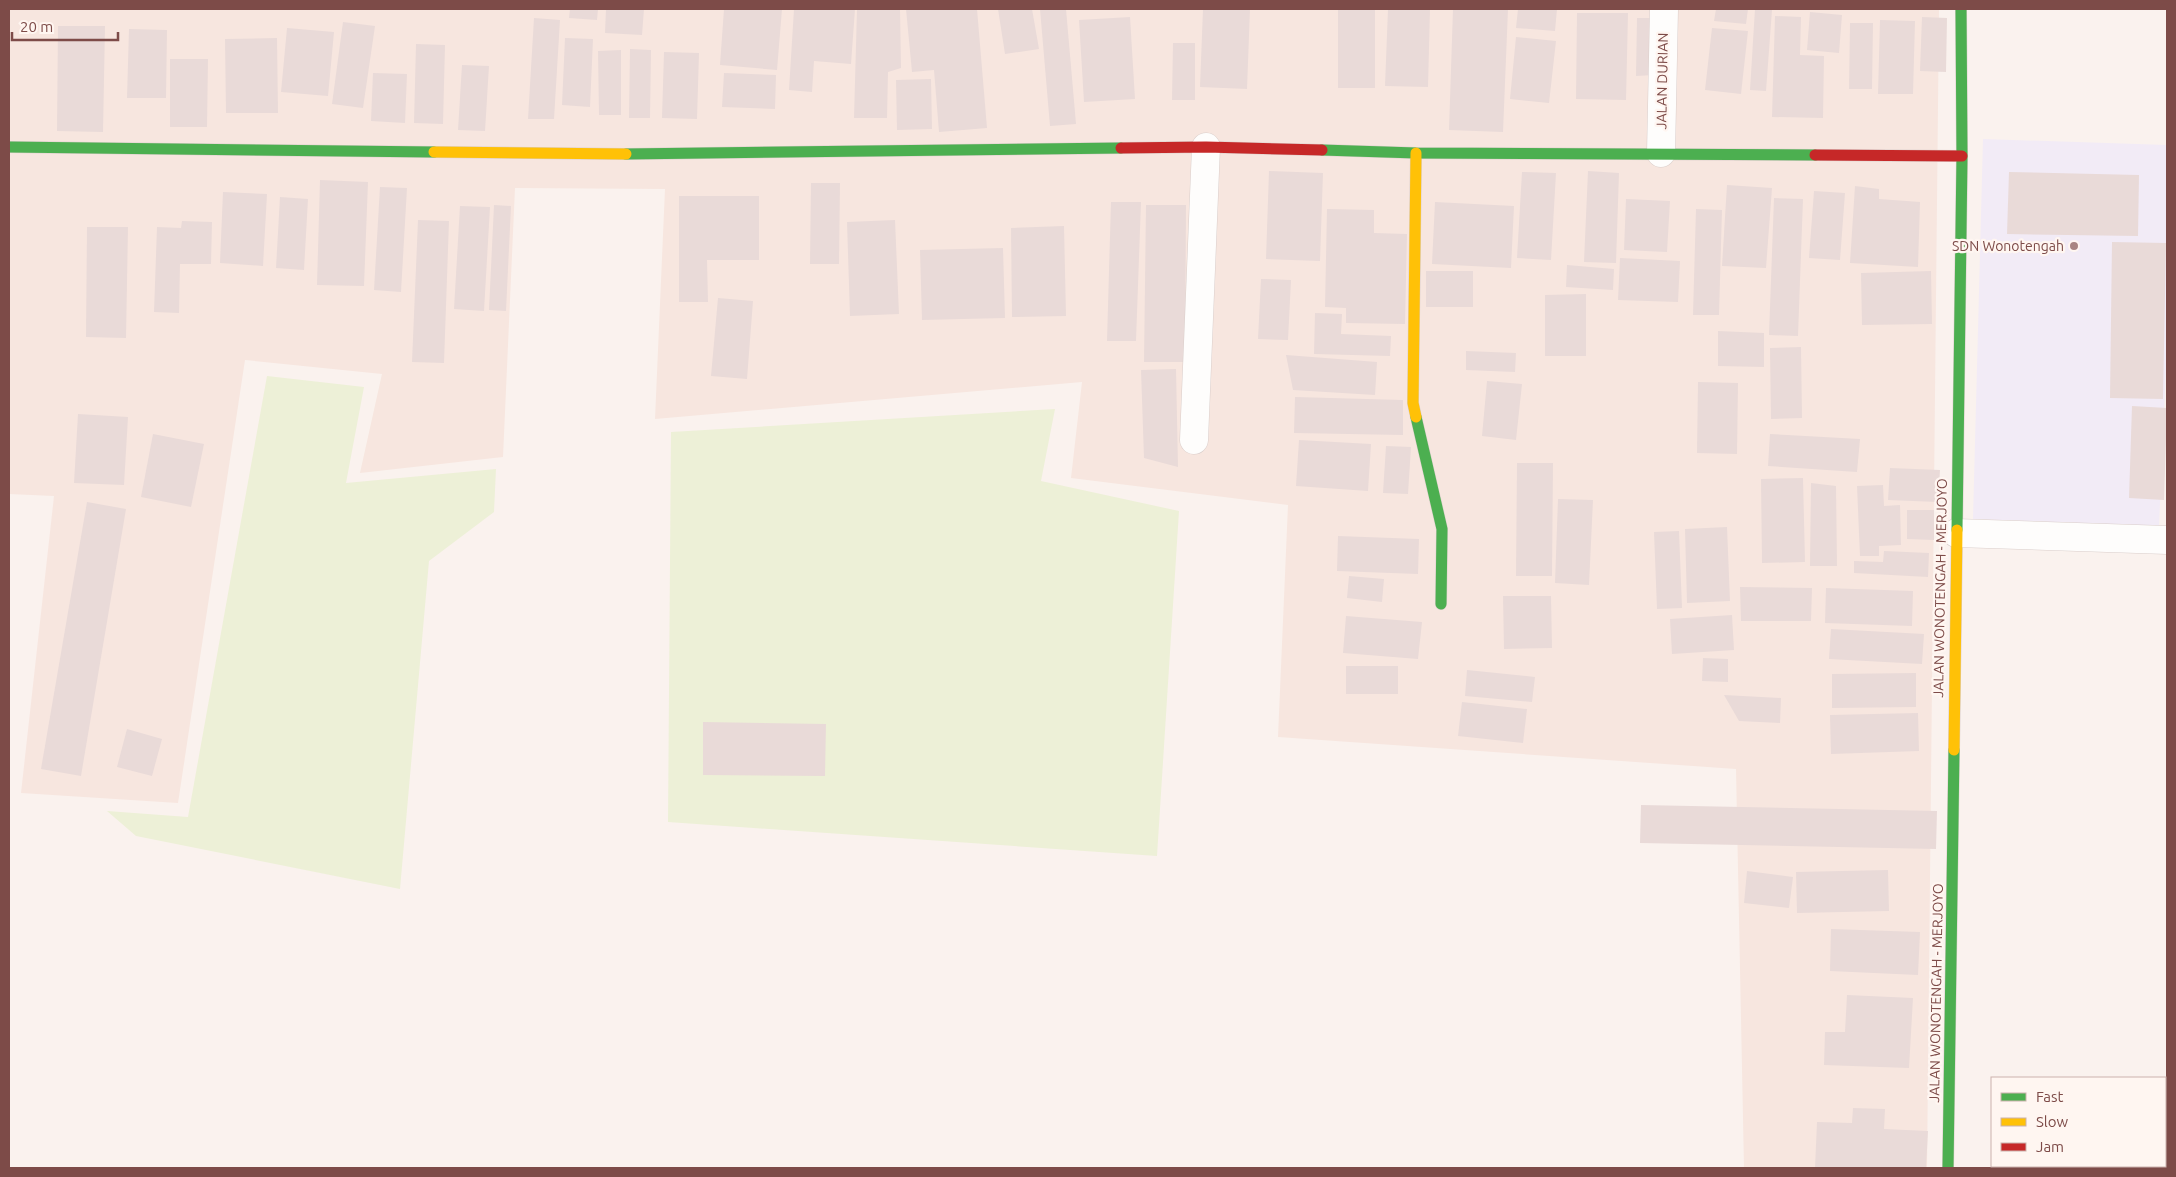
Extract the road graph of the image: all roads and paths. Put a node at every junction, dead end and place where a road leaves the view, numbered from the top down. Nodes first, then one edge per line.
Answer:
1 (1664, 9) edge
2 (1961, 9) edge
3 (1206, 146) junction
4 (9, 147) edge
5 (1416, 152) junction
6 (1661, 153) junction
7 (1962, 156) junction
8 (1194, 440) dead end
9 (1956, 533) junction
10 (2167, 540) edge
11 (1441, 604) dead end
12 (1948, 1168) edge

1 - 6 street, JALAN DURIAN
2 - 7 street, JALAN WONOTENGAH - MERJOYO
3 - 4 street
3 - 5 street
3 - 8 street
5 - 6 street
5 - 11 street
6 - 7 street
7 - 9 street, JALAN WONOTENGAH - MERJOYO
9 - 10 street
9 - 12 street, JALAN WONOTENGAH - MERJOYO

